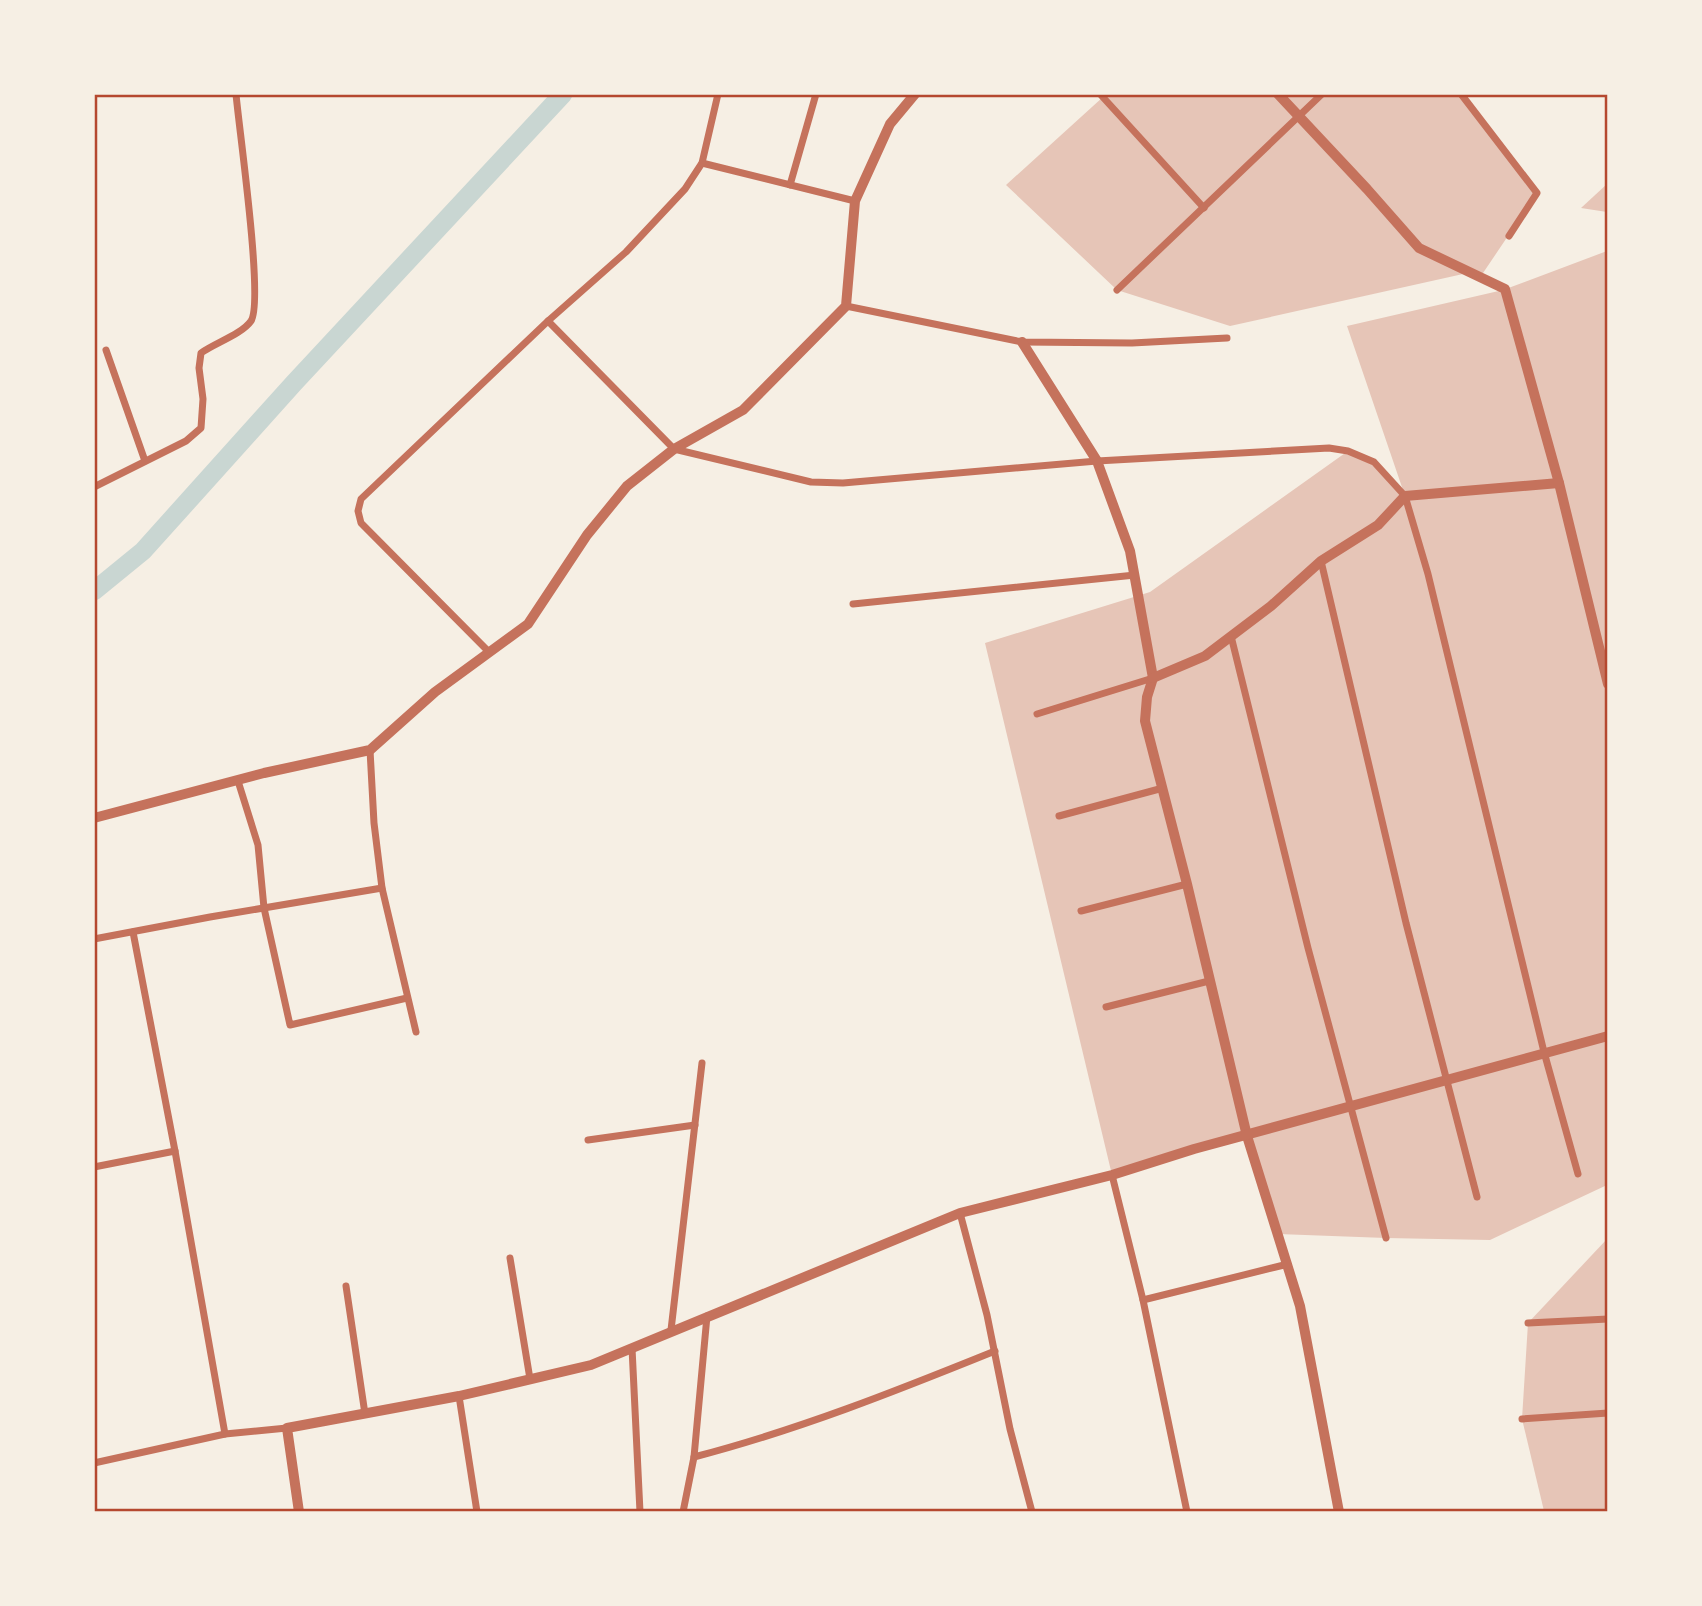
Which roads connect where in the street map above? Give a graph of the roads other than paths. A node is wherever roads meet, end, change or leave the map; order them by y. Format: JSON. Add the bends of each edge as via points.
{"nodes":[{"id":1,"x":236,"y":94,"type":"edge"},
{"id":2,"x":718,"y":94,"type":"edge"},
{"id":3,"x":816,"y":94,"type":"edge"},
{"id":4,"x":915,"y":94,"type":"edge"},
{"id":5,"x":1100,"y":94,"type":"edge"},
{"id":6,"x":1278,"y":94,"type":"edge"},
{"id":7,"x":1322,"y":94,"type":"edge"},
{"id":8,"x":1461,"y":94,"type":"edge"},
{"id":9,"x":1300,"y":116,"type":"junction"},
{"id":10,"x":702,"y":163,"type":"junction"},
{"id":11,"x":790,"y":185,"type":"junction"},
{"id":12,"x":855,"y":201,"type":"junction"},
{"id":13,"x":1204,"y":208,"type":"junction"},
{"id":14,"x":1509,"y":236,"type":"dead end"},
{"id":15,"x":1117,"y":290,"type":"dead end"},
{"id":16,"x":846,"y":306,"type":"junction"},
{"id":17,"x":548,"y":321,"type":"junction"},
{"id":18,"x":1227,"y":338,"type":"dead end"},
{"id":19,"x":1022,"y":342,"type":"junction"},
{"id":20,"x":106,"y":350,"type":"dead end"},
{"id":21,"x":674,"y":449,"type":"junction"},
{"id":22,"x":145,"y":461,"type":"junction"},
{"id":23,"x":1097,"y":461,"type":"junction"},
{"id":24,"x":1559,"y":483,"type":"junction"},
{"id":25,"x":94,"y":487,"type":"edge"},
{"id":26,"x":1405,"y":496,"type":"junction"},
{"id":27,"x":1321,"y":561,"type":"junction"},
{"id":28,"x":1135,"y":575,"type":"junction"},
{"id":29,"x":853,"y":604,"type":"dead end"},
{"id":30,"x":1231,"y":636,"type":"junction"},
{"id":31,"x":489,"y":652,"type":"junction"},
{"id":32,"x":1153,"y":678,"type":"junction"},
{"id":33,"x":1608,"y":684,"type":"edge"},
{"id":34,"x":1037,"y":714,"type":"dead end"},
{"id":35,"x":370,"y":750,"type":"junction"},
{"id":36,"x":238,"y":781,"type":"junction"},
{"id":37,"x":1163,"y":788,"type":"junction"},
{"id":38,"x":1059,"y":816,"type":"dead end"},
{"id":39,"x":94,"y":818,"type":"edge"},
{"id":40,"x":1187,"y":884,"type":"junction"},
{"id":41,"x":382,"y":888,"type":"junction"},
{"id":42,"x":264,"y":908,"type":"junction"},
{"id":43,"x":1081,"y":911,"type":"dead end"},
{"id":44,"x":133,"y":932,"type":"junction"},
{"id":45,"x":94,"y":939,"type":"edge"},
{"id":46,"x":1209,"y":981,"type":"junction"},
{"id":47,"x":407,"y":998,"type":"junction"},
{"id":48,"x":1107,"y":1007,"type":"dead end"},
{"id":49,"x":416,"y":1032,"type":"dead end"},
{"id":50,"x":1608,"y":1036,"type":"edge"},
{"id":51,"x":1544,"y":1052,"type":"junction"},
{"id":52,"x":702,"y":1063,"type":"dead end"},
{"id":53,"x":1447,"y":1080,"type":"junction"},
{"id":54,"x":1349,"y":1106,"type":"junction"},
{"id":55,"x":695,"y":1125,"type":"junction"},
{"id":56,"x":1247,"y":1136,"type":"junction"},
{"id":57,"x":588,"y":1140,"type":"dead end"},
{"id":58,"x":176,"y":1151,"type":"junction"},
{"id":59,"x":94,"y":1167,"type":"edge"},
{"id":60,"x":1578,"y":1174,"type":"dead end"},
{"id":61,"x":1112,"y":1175,"type":"junction"},
{"id":62,"x":1477,"y":1197,"type":"dead end"},
{"id":63,"x":960,"y":1213,"type":"junction"},
{"id":64,"x":1386,"y":1238,"type":"dead end"},
{"id":65,"x":510,"y":1258,"type":"dead end"},
{"id":66,"x":1288,"y":1264,"type":"junction"},
{"id":67,"x":345,"y":1286,"type":"dead end"},
{"id":68,"x":1143,"y":1300,"type":"junction"},
{"id":69,"x":707,"y":1315,"type":"junction"},
{"id":70,"x":1608,"y":1319,"type":"edge"},
{"id":71,"x":1528,"y":1323,"type":"dead end"},
{"id":72,"x":671,"y":1330,"type":"junction"},
{"id":73,"x":632,"y":1348,"type":"junction"},
{"id":74,"x":995,"y":1351,"type":"junction"},
{"id":75,"x":530,"y":1379,"type":"junction"},
{"id":76,"x":459,"y":1396,"type":"junction"},
{"id":77,"x":1608,"y":1413,"type":"edge"},
{"id":78,"x":365,"y":1414,"type":"junction"},
{"id":79,"x":1522,"y":1419,"type":"dead end"},
{"id":80,"x":288,"y":1428,"type":"junction"},
{"id":81,"x":225,"y":1434,"type":"junction"},
{"id":82,"x":694,"y":1457,"type":"junction"},
{"id":83,"x":94,"y":1463,"type":"edge"},
{"id":84,"x":299,"y":1511,"type":"edge"},
{"id":85,"x":477,"y":1511,"type":"edge"},
{"id":86,"x":640,"y":1511,"type":"edge"},
{"id":87,"x":683,"y":1511,"type":"edge"},
{"id":88,"x":1032,"y":1511,"type":"edge"},
{"id":89,"x":1187,"y":1511,"type":"edge"},
{"id":90,"x":1339,"y":1511,"type":"edge"}],
"edges":[{"from":1,"to":22,"type":"street","via":[[256,284],[253,317],[245,328],[201,353],[201,428],[186,441]]},
{"from":2,"to":10,"type":"street"},
{"from":3,"to":11,"type":"street"},
{"from":4,"to":12,"type":"street","via":[[890,124]]},
{"from":5,"to":13,"type":"street"},
{"from":6,"to":9,"type":"street"},
{"from":7,"to":9,"type":"street"},
{"from":8,"to":14,"type":"street","via":[[1537,194]]},
{"from":9,"to":13,"type":"street"},
{"from":9,"to":24,"type":"street","via":[[1419,248],[1505,289]]},
{"from":10,"to":11,"type":"street"},
{"from":10,"to":17,"type":"street","via":[[685,189],[626,252]]},
{"from":11,"to":12,"type":"street"},
{"from":12,"to":16,"type":"street"},
{"from":13,"to":15,"type":"street"},
{"from":16,"to":19,"type":"street"},
{"from":16,"to":21,"type":"street","via":[[743,410]]},
{"from":17,"to":21,"type":"street"},
{"from":17,"to":31,"type":"street","via":[[361,499],[358,511],[361,523]]},
{"from":18,"to":19,"type":"street"},
{"from":19,"to":23,"type":"street"},
{"from":20,"to":22,"type":"street"},
{"from":21,"to":23,"type":"street","via":[[811,482],[843,484]]},
{"from":21,"to":31,"type":"street","via":[[627,486],[587,535],[528,624]]},
{"from":22,"to":25,"type":"street"},
{"from":23,"to":26,"type":"street","via":[[1329,448],[1374,461]]},
{"from":23,"to":28,"type":"street"},
{"from":24,"to":26,"type":"street"},
{"from":24,"to":33,"type":"street"},
{"from":26,"to":27,"type":"street","via":[[1378,525]]},
{"from":26,"to":51,"type":"street"},
{"from":27,"to":30,"type":"street"},
{"from":27,"to":53,"type":"street"},
{"from":28,"to":29,"type":"street"},
{"from":28,"to":32,"type":"street"},
{"from":30,"to":32,"type":"street","via":[[1205,656]]},
{"from":30,"to":54,"type":"street"},
{"from":31,"to":35,"type":"street"},
{"from":32,"to":34,"type":"street"},
{"from":32,"to":37,"type":"street","via":[[1145,721]]},
{"from":35,"to":36,"type":"street"},
{"from":35,"to":41,"type":"street"},
{"from":36,"to":39,"type":"street"},
{"from":36,"to":42,"type":"street","via":[[258,845]]},
{"from":37,"to":38,"type":"street"},
{"from":37,"to":40,"type":"street"},
{"from":40,"to":43,"type":"street"},
{"from":40,"to":46,"type":"street"},
{"from":41,"to":42,"type":"street"},
{"from":41,"to":47,"type":"street"},
{"from":42,"to":44,"type":"street"},
{"from":42,"to":47,"type":"street","via":[[290,1025]]},
{"from":44,"to":45,"type":"street"},
{"from":44,"to":58,"type":"street"},
{"from":46,"to":48,"type":"street"},
{"from":46,"to":56,"type":"street"},
{"from":47,"to":49,"type":"street"},
{"from":50,"to":51,"type":"street"},
{"from":51,"to":53,"type":"street"},
{"from":51,"to":60,"type":"street"},
{"from":52,"to":55,"type":"street"},
{"from":53,"to":54,"type":"street"},
{"from":53,"to":62,"type":"street"},
{"from":54,"to":56,"type":"street"},
{"from":54,"to":64,"type":"street"},
{"from":55,"to":57,"type":"street"},
{"from":55,"to":72,"type":"street"},
{"from":56,"to":61,"type":"street"},
{"from":56,"to":66,"type":"street"},
{"from":58,"to":59,"type":"street"},
{"from":58,"to":81,"type":"street"},
{"from":61,"to":63,"type":"street"},
{"from":61,"to":68,"type":"street"},
{"from":63,"to":69,"type":"street"},
{"from":63,"to":74,"type":"street"},
{"from":65,"to":75,"type":"street"},
{"from":66,"to":68,"type":"street"},
{"from":66,"to":90,"type":"street"},
{"from":67,"to":78,"type":"street"},
{"from":68,"to":89,"type":"street"},
{"from":69,"to":72,"type":"street"},
{"from":69,"to":82,"type":"street"},
{"from":70,"to":71,"type":"street"},
{"from":72,"to":73,"type":"street"},
{"from":73,"to":75,"type":"street","via":[[591,1365]]},
{"from":73,"to":86,"type":"street"},
{"from":74,"to":82,"type":"street","via":[[863,1404]]},
{"from":74,"to":88,"type":"street"},
{"from":75,"to":76,"type":"street"},
{"from":76,"to":78,"type":"street"},
{"from":76,"to":85,"type":"street"},
{"from":77,"to":79,"type":"street"},
{"from":78,"to":80,"type":"street"},
{"from":80,"to":81,"type":"street"},
{"from":80,"to":84,"type":"street"},
{"from":81,"to":83,"type":"street"},
{"from":82,"to":87,"type":"street"}]}
